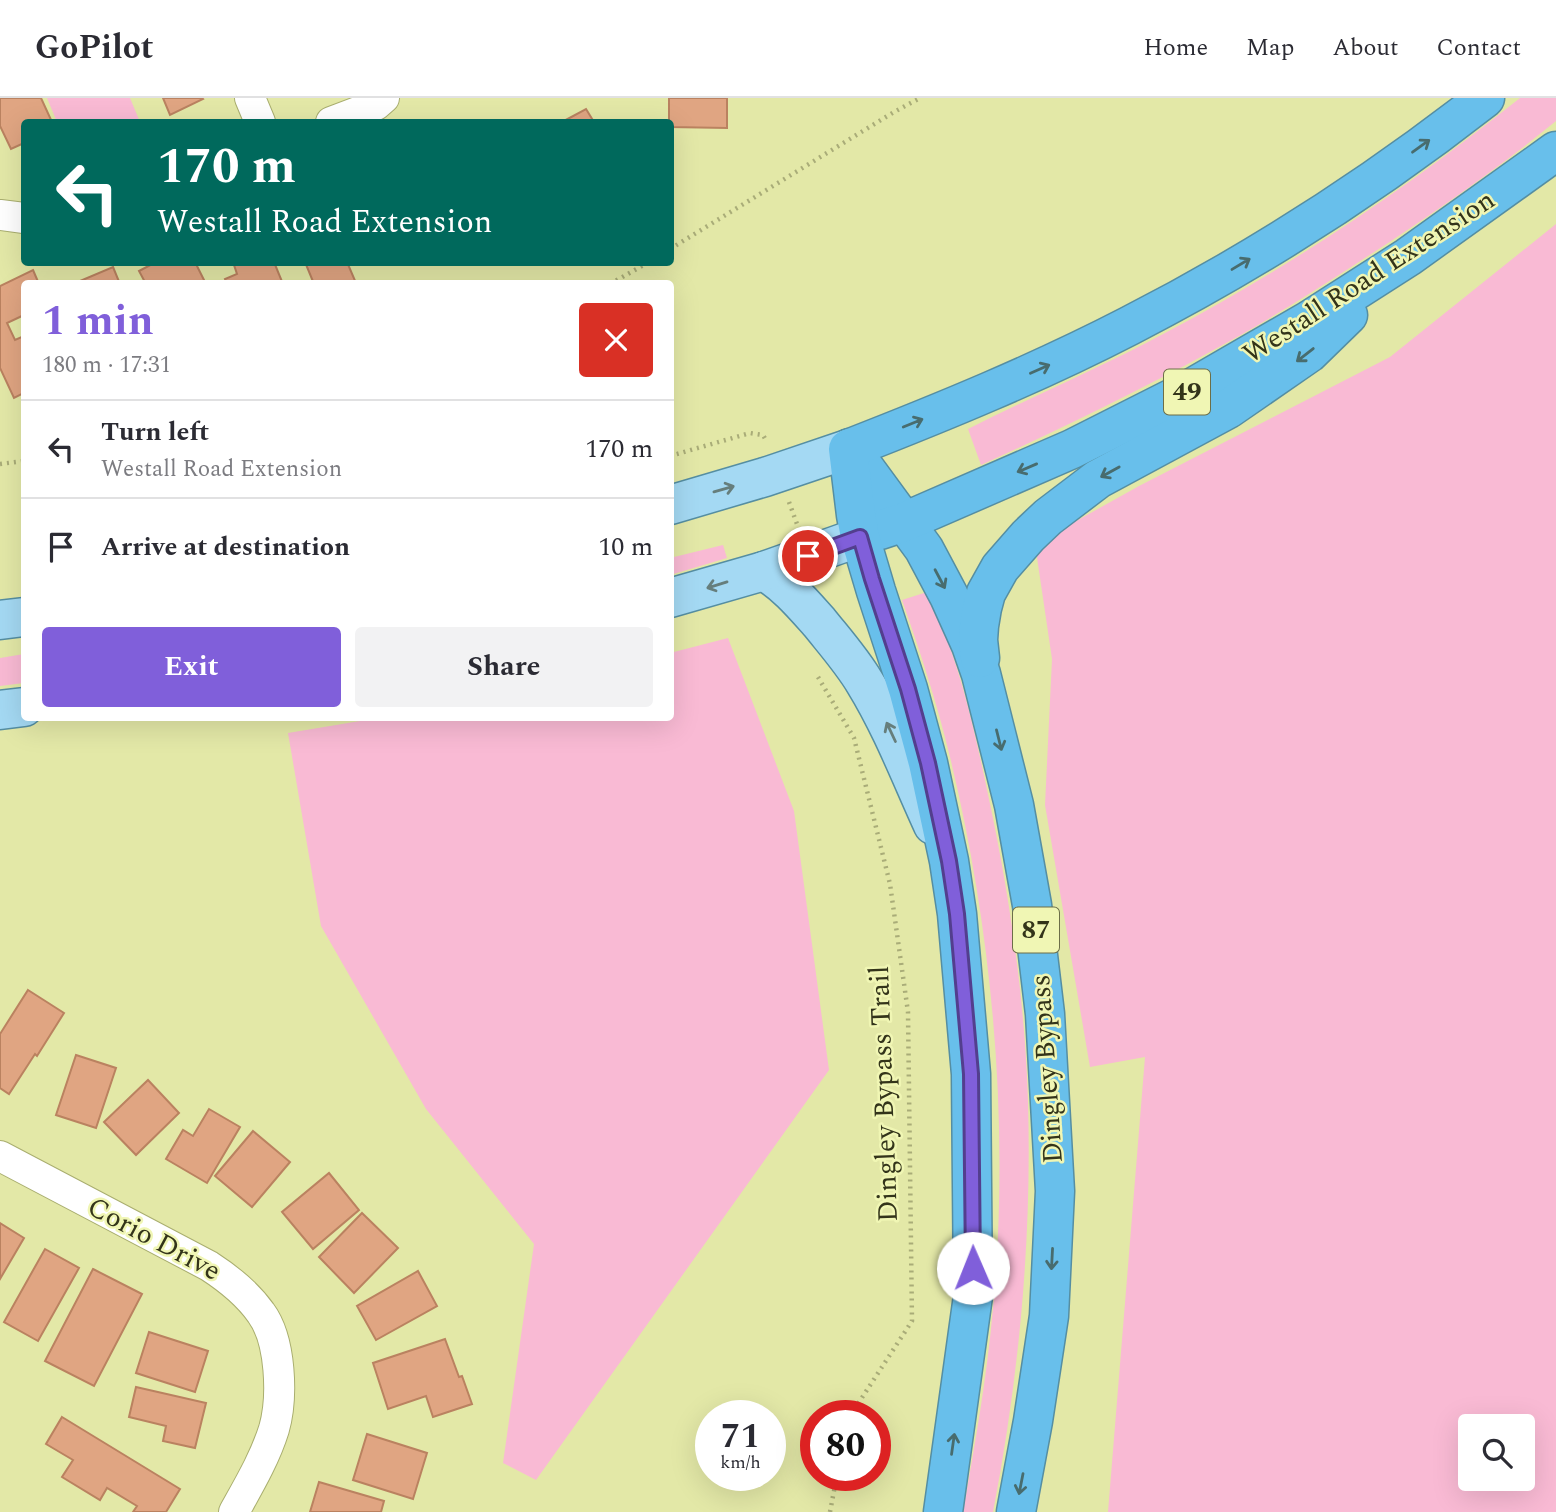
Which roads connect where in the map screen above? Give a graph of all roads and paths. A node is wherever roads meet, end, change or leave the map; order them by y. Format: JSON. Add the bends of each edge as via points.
{"nodes":[{"id":1,"x":250,"y":98,"type":"edge"},
{"id":2,"x":384,"y":98,"type":"edge"},
{"id":3,"x":920,"y":98,"type":"edge"},
{"id":4,"x":1485,"y":98,"type":"edge"},
{"id":5,"x":259,"y":119,"type":"edge"},
{"id":6,"x":339,"y":119,"type":"edge"},
{"id":7,"x":1556,"y":151,"type":"edge"},
{"id":8,"x":0,"y":215,"type":"edge"},
{"id":9,"x":21,"y":218,"type":"edge"},
{"id":10,"x":674,"y":247,"type":"edge"},
{"id":11,"x":1408,"y":257,"type":"junction"},
{"id":12,"x":642,"y":266,"type":"edge"},
{"id":13,"x":617,"y":280,"type":"edge"},
{"id":14,"x":849,"y":449,"type":"junction"},
{"id":15,"x":674,"y":455,"type":"edge"},
{"id":16,"x":21,"y":461,"type":"edge"},
{"id":17,"x":0,"y":464,"type":"edge"},
{"id":18,"x":778,"y":472,"type":"junction"},
{"id":19,"x":674,"y":504,"type":"edge"},
{"id":20,"x":904,"y":522,"type":"junction"},
{"id":21,"x":860,"y":537,"type":"junction"},
{"id":22,"x":808,"y":556,"type":"junction"},
{"id":23,"x":764,"y":571,"type":"junction"},
{"id":24,"x":674,"y":597,"type":"edge"},
{"id":25,"x":21,"y":617,"type":"edge"},
{"id":26,"x":0,"y":620,"type":"edge"},
{"id":27,"x":981,"y":674,"type":"junction"},
{"id":28,"x":817,"y":676,"type":"dead end"},
{"id":29,"x":21,"y":707,"type":"edge"},
{"id":30,"x":0,"y":709,"type":"edge"},
{"id":31,"x":949,"y":861,"type":"junction"},
{"id":32,"x":0,"y":1156,"type":"edge"},
{"id":33,"x":858,"y":1400,"type":"edge"},
{"id":34,"x":834,"y":1491,"type":"edge"},
{"id":35,"x":234,"y":1512,"type":"edge"},
{"id":36,"x":830,"y":1512,"type":"edge"},
{"id":37,"x":943,"y":1512,"type":"edge"},
{"id":38,"x":1016,"y":1512,"type":"edge"}],
"edges":[{"from":1,"to":5,"type":"street"},
{"from":2,"to":6,"type":"street"},
{"from":3,"to":10,"type":"path"},
{"from":14,"to":4,"type":"highway","one_way":true,"via":[[978,397],[1130,326],[1301,228]]},
{"from":7,"to":11,"type":"highway","name":"Westall Road Extension","number":"49"},
{"from":8,"to":9,"type":"street"},
{"from":11,"to":20,"type":"highway","name":"Westall Road Extension","number":"49","one_way":true,"via":[[1185,392],[1072,449]]},
{"from":11,"to":27,"type":"highway","one_way":true,"via":[[1309,353],[1228,409],[1098,479],[1028,536],[1000,568],[986,593],[978,640]]},
{"from":12,"to":13,"type":"path"},
{"from":14,"to":18,"type":"main road"},
{"from":14,"to":20,"type":"highway","number":"87"},
{"from":14,"to":21,"type":"highway"},
{"from":15,"to":18,"type":"path","via":[[757,433],[767,441]]},
{"from":16,"to":17,"type":"path"},
{"from":19,"to":18,"type":"main road","one_way":true},
{"from":18,"to":22,"type":"path"},
{"from":20,"to":21,"type":"highway","name":"Westall Road Extension","number":"49"},
{"from":20,"to":27,"type":"highway","name":"Dingley Bypass","number":"87","one_way":true,"via":[[949,596]]},
{"from":21,"to":22,"type":"main road","name":"Westall Road Extension","number":"49"},
{"from":21,"to":31,"type":"highway","via":[[908,689]]},
{"from":22,"to":23,"type":"main road","name":"Westall Road Extension","number":"49"},
{"from":23,"to":24,"type":"main road","name":"Westall Road Extension","number":"49","one_way":true},
{"from":31,"to":23,"type":"main road","one_way":true,"via":[[864,680],[804,604]]},
{"from":25,"to":26,"type":"main road"},
{"from":27,"to":38,"type":"highway","name":"Dingley Bypass","number":"87","one_way":true,"via":[[1014,805],[1032,905],[1045,1014],[1055,1191],[1049,1316]]},
{"from":28,"to":33,"type":"path","name":"Dingley Bypass Trail","via":[[854,738],[890,884],[908,1012],[912,1321]]},
{"from":29,"to":30,"type":"main road"},
{"from":37,"to":31,"type":"highway","one_way":true,"via":[[973,1296],[971,1074]]},
{"from":32,"to":35,"type":"street","name":"Corio Drive","via":[[209,1266],[231,1280],[262,1314],[278,1364],[274,1427]]},
{"from":34,"to":36,"type":"path"}]}
